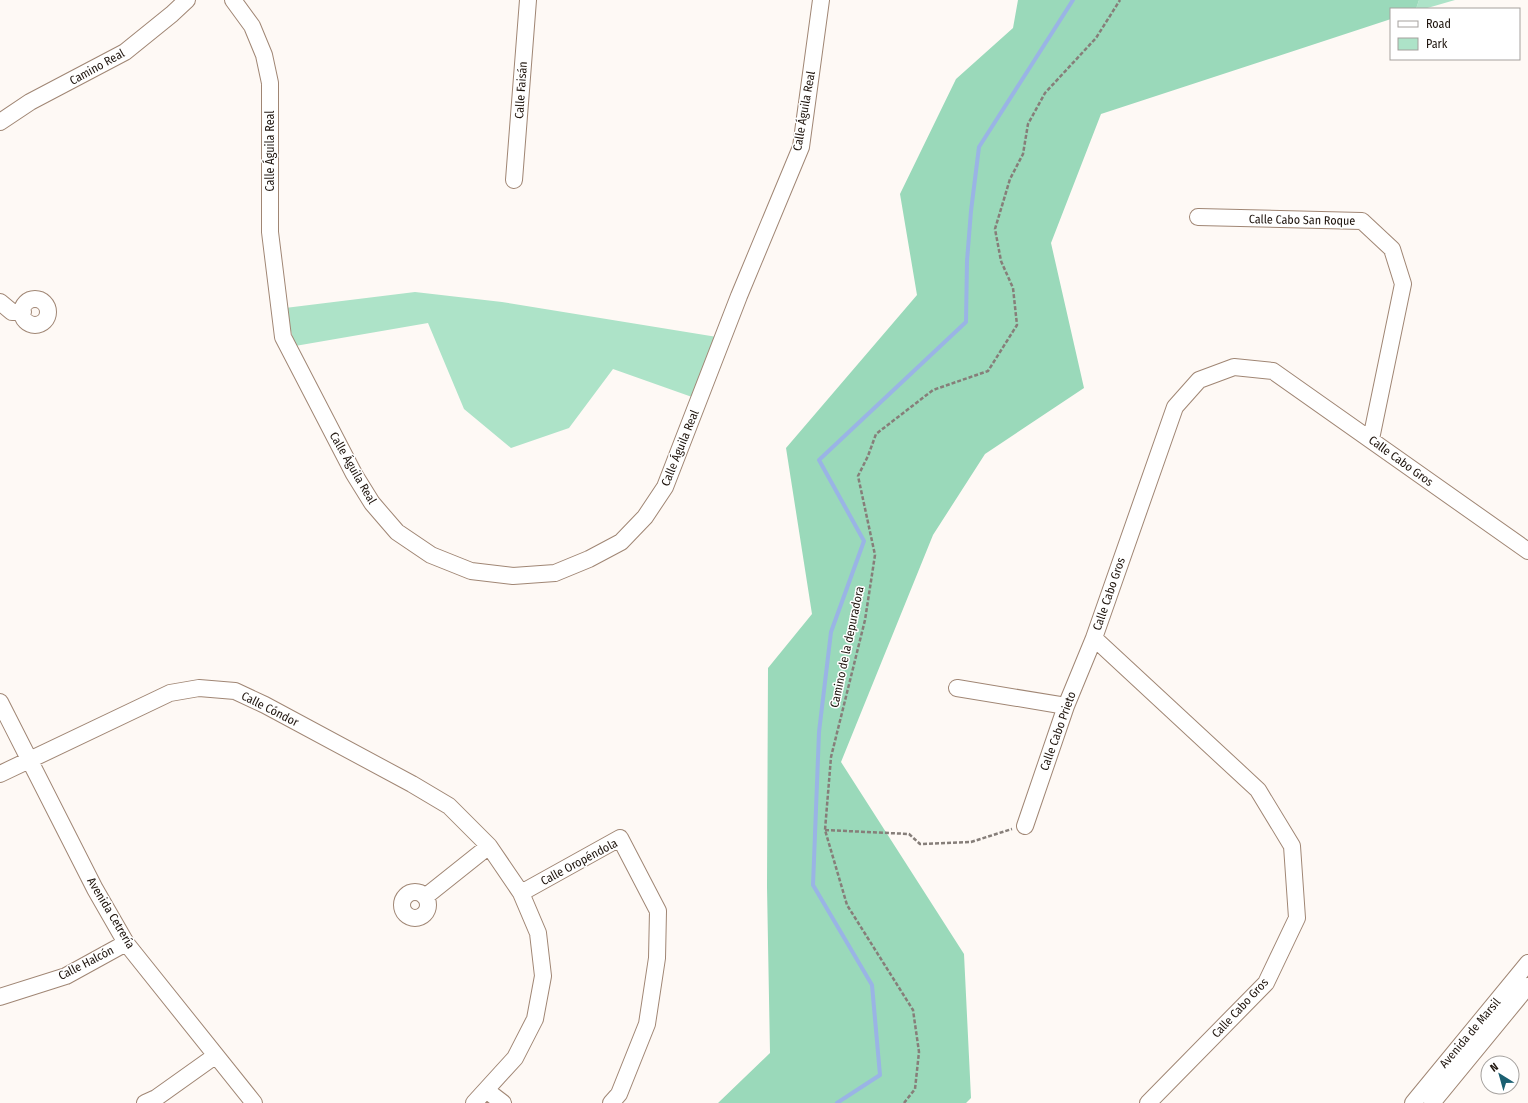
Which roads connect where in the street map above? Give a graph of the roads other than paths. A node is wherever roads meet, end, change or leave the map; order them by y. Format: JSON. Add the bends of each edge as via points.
{"nodes":[{"id":1,"x":187,"y":0,"type":"edge"},
{"id":2,"x":232,"y":0,"type":"edge"},
{"id":3,"x":528,"y":0,"type":"edge"},
{"id":4,"x":821,"y":0,"type":"edge"},
{"id":5,"x":0,"y":122,"type":"edge"},
{"id":6,"x":514,"y":180,"type":"dead end"},
{"id":7,"x":1198,"y":217,"type":"dead end"},
{"id":8,"x":0,"y":302,"type":"edge"},
{"id":9,"x":23,"y":312,"type":"dead end"},
{"id":10,"x":1371,"y":439,"type":"junction"},
{"id":11,"x":1528,"y":551,"type":"edge"},
{"id":12,"x":1094,"y":638,"type":"junction"},
{"id":13,"x":956,"y":688,"type":"dead end"},
{"id":14,"x":0,"y":702,"type":"edge"},
{"id":15,"x":1066,"y":706,"type":"junction"},
{"id":16,"x":30,"y":760,"type":"junction"},
{"id":17,"x":0,"y":774,"type":"edge"},
{"id":18,"x":1025,"y":826,"type":"road end"},
{"id":19,"x":489,"y":846,"type":"junction"},
{"id":20,"x":521,"y":893,"type":"junction"},
{"id":21,"x":425,"y":897,"type":"dead end"},
{"id":22,"x":126,"y":943,"type":"junction"},
{"id":23,"x":1528,"y":963,"type":"edge"},
{"id":24,"x":1528,"y":986,"type":"edge"},
{"id":25,"x":0,"y":997,"type":"edge"},
{"id":26,"x":215,"y":1056,"type":"junction"},
{"id":27,"x":486,"y":1090,"type":"junction"},
{"id":28,"x":145,"y":1103,"type":"edge"},
{"id":29,"x":254,"y":1103,"type":"edge"},
{"id":30,"x":474,"y":1103,"type":"edge"},
{"id":31,"x":504,"y":1103,"type":"edge"},
{"id":32,"x":611,"y":1103,"type":"edge"},
{"id":33,"x":1148,"y":1103,"type":"edge"},
{"id":34,"x":1413,"y":1103,"type":"edge"},
{"id":35,"x":1432,"y":1103,"type":"edge"}],
"edges":[{"from":1,"to":5,"type":"street","name":"Camino Real","via":[[125,52],[30,102]]},
{"from":2,"to":4,"type":"street","name":"Calle Águila Real","via":[[252,26],[264,55],[270,84],[270,232],[283,337],[354,474],[372,503],[397,532],[431,555],[471,571],[513,576],[555,573],[621,542],[645,516],[665,487],[739,296],[801,147]]},
{"from":3,"to":6,"type":"street","name":"Calle Faisán"},
{"from":7,"to":10,"type":"street","name":"Calle Cabo San Roque","via":[[1362,221],[1392,248],[1403,284]]},
{"from":8,"to":9,"type":"street","via":[[12,312]]},
{"from":10,"to":11,"type":"street","name":"Calle Cabo Gros"},
{"from":10,"to":12,"type":"street","name":"Calle Cabo Gros","via":[[1273,370],[1234,367],[1199,380],[1175,407]]},
{"from":12,"to":15,"type":"street","name":"Calle Cabo Prieto"},
{"from":12,"to":33,"type":"street","name":"Calle Cabo Gros","via":[[1258,790],[1292,846],[1297,918],[1266,983]]},
{"from":13,"to":15,"type":"street"},
{"from":14,"to":16,"type":"street","name":"Avenida Cetrería"},
{"from":15,"to":18,"type":"street","name":"Calle Cabo Prieto"},
{"from":16,"to":17,"type":"street","name":"Calle Cóndor"},
{"from":16,"to":19,"type":"street","name":"Calle Cóndor","via":[[170,693],[199,688],[235,692],[398,776],[449,806]]},
{"from":16,"to":22,"type":"street","name":"Avenida Cetrería","via":[[95,889]]},
{"from":19,"to":20,"type":"street","name":"Calle Cóndor"},
{"from":19,"to":21,"type":"street"},
{"from":20,"to":27,"type":"street","name":"Calle Cóndor","via":[[538,933],[543,976],[535,1019],[516,1058]]},
{"from":20,"to":32,"type":"street","name":"Calle Oropéndola","via":[[620,838],[658,911],[657,958],[647,1024],[619,1094]]},
{"from":22,"to":25,"type":"street","name":"Calle Halcón","via":[[66,976]]},
{"from":22,"to":26,"type":"street","name":"Avenida Cetrería"},
{"from":23,"to":34,"type":"street","name":"Avenida de Marsil"},
{"from":24,"to":35,"type":"street","name":"Avenida de Marsil"},
{"from":26,"to":28,"type":"street"},
{"from":26,"to":29,"type":"street","name":"Avenida Cetrería"},
{"from":27,"to":30,"type":"street","name":"Calle Cóndor"},
{"from":27,"to":31,"type":"street"}]}
